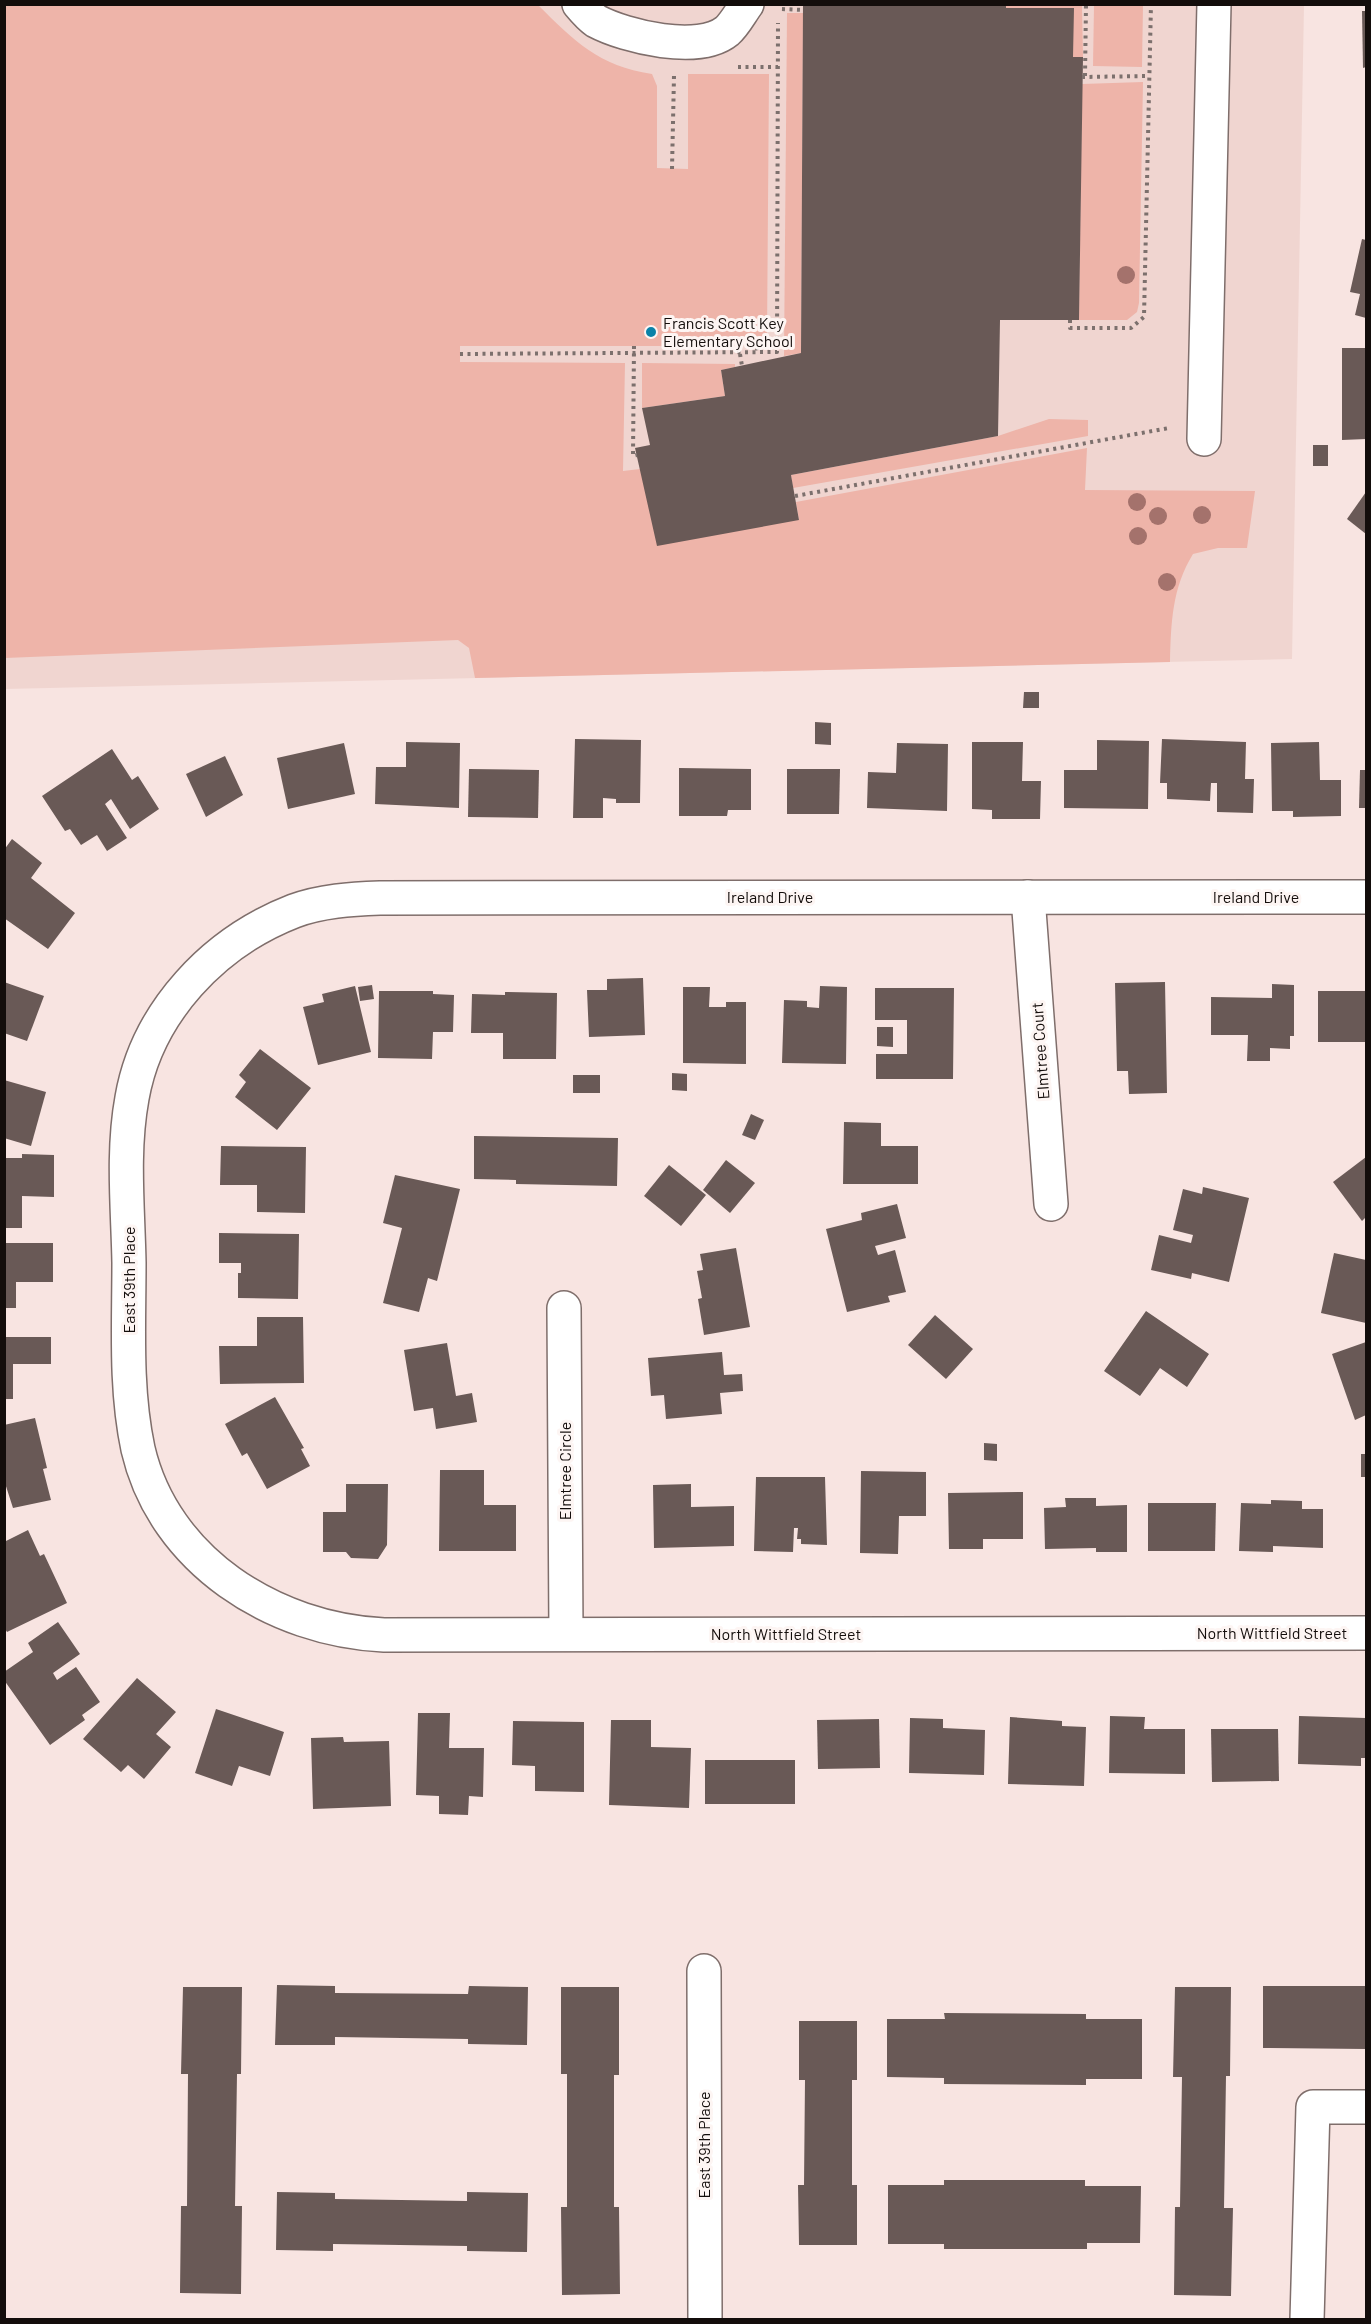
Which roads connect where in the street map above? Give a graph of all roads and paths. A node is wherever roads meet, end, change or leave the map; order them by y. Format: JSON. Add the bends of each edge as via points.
{"nodes":[{"id":1,"x":579,"y":4,"type":"edge"},
{"id":2,"x":747,"y":4,"type":"edge"},
{"id":3,"x":778,"y":4,"type":"edge"},
{"id":4,"x":1086,"y":4,"type":"edge"},
{"id":5,"x":1152,"y":4,"type":"edge"},
{"id":6,"x":1214,"y":4,"type":"edge"},
{"id":7,"x":803,"y":10,"type":"dead end"},
{"id":8,"x":778,"y":21,"type":"dead end"},
{"id":9,"x":674,"y":68,"type":"dead end"},
{"id":10,"x":1149,"y":76,"type":"junction"},
{"id":11,"x":672,"y":169,"type":"dead end"},
{"id":12,"x":1070,"y":320,"type":"dead end"},
{"id":13,"x":755,"y":340,"type":"dead end"},
{"id":14,"x":634,"y":346,"type":"dead end"},
{"id":15,"x":758,"y":353,"type":"junction"},
{"id":16,"x":460,"y":354,"type":"dead end"},
{"id":17,"x":634,"y":354,"type":"junction"},
{"id":18,"x":740,"y":354,"type":"junction"},
{"id":19,"x":742,"y":366,"type":"dead end"},
{"id":20,"x":1204,"y":430,"type":"joint"},
{"id":21,"x":637,"y":455,"type":"dead end"},
{"id":22,"x":795,"y":496,"type":"dead end"},
{"id":23,"x":1028,"y":897,"type":"junction"},
{"id":24,"x":1366,"y":897,"type":"edge"},
{"id":25,"x":196,"y":975,"type":"joint"},
{"id":26,"x":1052,"y":1204,"type":"dead end"},
{"id":27,"x":564,"y":1308,"type":"dead end"},
{"id":28,"x":220,"y":1575,"type":"joint"},
{"id":29,"x":1366,"y":1633,"type":"edge"},
{"id":30,"x":566,"y":1634,"type":"junction"},
{"id":31,"x":704,"y":1971,"type":"dead end"},
{"id":32,"x":1366,"y":2108,"type":"edge"},
{"id":33,"x":705,"y":2319,"type":"edge"},
{"id":34,"x":1307,"y":2319,"type":"edge"}],
"edges":[{"from":1,"to":2,"type":"street","via":[[595,20],[622,31],[674,42],[704,41],[727,31]]},
{"from":3,"to":7,"type":"path","via":[[778,9]]},
{"from":4,"to":10,"type":"path","via":[[1084,77]]},
{"from":5,"to":10,"type":"path"},
{"from":6,"to":20,"type":"street"},
{"from":8,"to":15,"type":"path","via":[[777,352]]},
{"from":9,"to":11,"type":"path"},
{"from":10,"to":12,"type":"path","via":[[1144,317],[1131,328],[1070,328]]},
{"from":13,"to":15,"type":"path"},
{"from":14,"to":17,"type":"path"},
{"from":15,"to":18,"type":"path"},
{"from":16,"to":17,"type":"path"},
{"from":17,"to":18,"type":"path"},
{"from":17,"to":21,"type":"path","via":[[633,456]]},
{"from":18,"to":19,"type":"path"},
{"from":20,"to":22,"type":"path"},
{"from":23,"to":24,"type":"street","name":"Ireland Drive"},
{"from":23,"to":25,"type":"street","name":"Ireland Drive","via":[[361,898],[311,906],[263,925],[233,942]]},
{"from":23,"to":26,"type":"street","name":"Elmtree Court"},
{"from":25,"to":28,"type":"street","name":"East 39th Place","via":[[173,1002],[156,1033],[132,1098],[128,1150],[129,1382],[139,1449],[156,1496],[180,1532]]},
{"from":27,"to":30,"type":"street","name":"Elmtree Circle"},
{"from":28,"to":30,"type":"street","name":"North Wittfield Street","via":[[264,1605],[332,1629],[384,1635]]},
{"from":29,"to":30,"type":"street","name":"North Wittfield Street"},
{"from":31,"to":33,"type":"street","name":"East 39th Place"},
{"from":32,"to":34,"type":"street","via":[[1313,2107]]}]}
